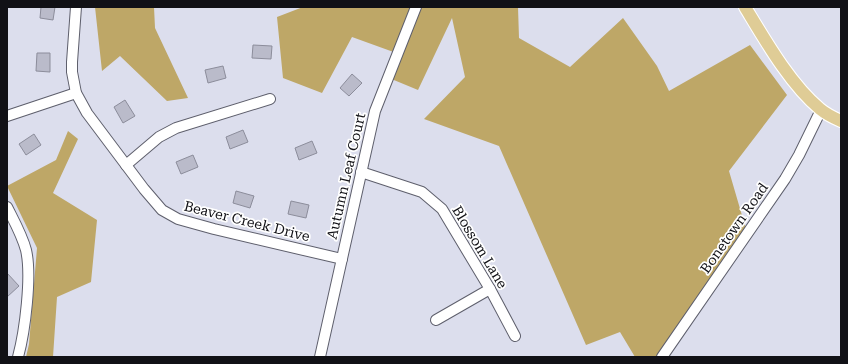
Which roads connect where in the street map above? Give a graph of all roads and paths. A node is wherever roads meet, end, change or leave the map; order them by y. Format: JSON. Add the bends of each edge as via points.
{"nodes":[{"id":1,"x":76,"y":7,"type":"edge"},
{"id":2,"x":416,"y":7,"type":"edge"},
{"id":3,"x":745,"y":7,"type":"edge"},
{"id":4,"x":76,"y":93,"type":"junction"},
{"id":5,"x":270,"y":99,"type":"dead end"},
{"id":6,"x":821,"y":110,"type":"junction"},
{"id":7,"x":7,"y":116,"type":"edge"},
{"id":8,"x":841,"y":121,"type":"edge"},
{"id":9,"x":126,"y":165,"type":"junction"},
{"id":10,"x":361,"y":172,"type":"junction"},
{"id":11,"x":7,"y":207,"type":"edge"},
{"id":12,"x":342,"y":259,"type":"junction"},
{"id":13,"x":490,"y":289,"type":"junction"},
{"id":14,"x":436,"y":320,"type":"dead end"},
{"id":15,"x":516,"y":336,"type":"dead end"},
{"id":16,"x":18,"y":357,"type":"edge"},
{"id":17,"x":320,"y":357,"type":"edge"},
{"id":18,"x":662,"y":357,"type":"edge"}],
"edges":[{"from":1,"to":4,"type":"street","name":"Beaver Creek Drive","via":[[72,62]]},
{"from":2,"to":10,"type":"street","name":"Autumn Leaf Court","via":[[375,111]]},
{"from":3,"to":6,"type":"main road","via":[[806,97]]},
{"from":4,"to":7,"type":"street"},
{"from":4,"to":9,"type":"street","name":"Beaver Creek Drive","via":[[87,113]]},
{"from":5,"to":9,"type":"street","via":[[176,128],[159,137]]},
{"from":6,"to":8,"type":"main road"},
{"from":6,"to":18,"type":"street","name":"Bonetown Road","via":[[785,179]]},
{"from":9,"to":12,"type":"street","name":"Beaver Creek Drive","via":[[162,210],[178,219]]},
{"from":10,"to":12,"type":"street","name":"Autumn Leaf Court"},
{"from":10,"to":13,"type":"street","name":"Blossom Lane","via":[[422,192],[442,209]]},
{"from":11,"to":16,"type":"street","via":[[21,235],[28,264],[25,320]]},
{"from":12,"to":17,"type":"street","name":"Autumn Leaf Court"},
{"from":13,"to":14,"type":"street"},
{"from":13,"to":15,"type":"street","name":"Blossom Lane"}]}
